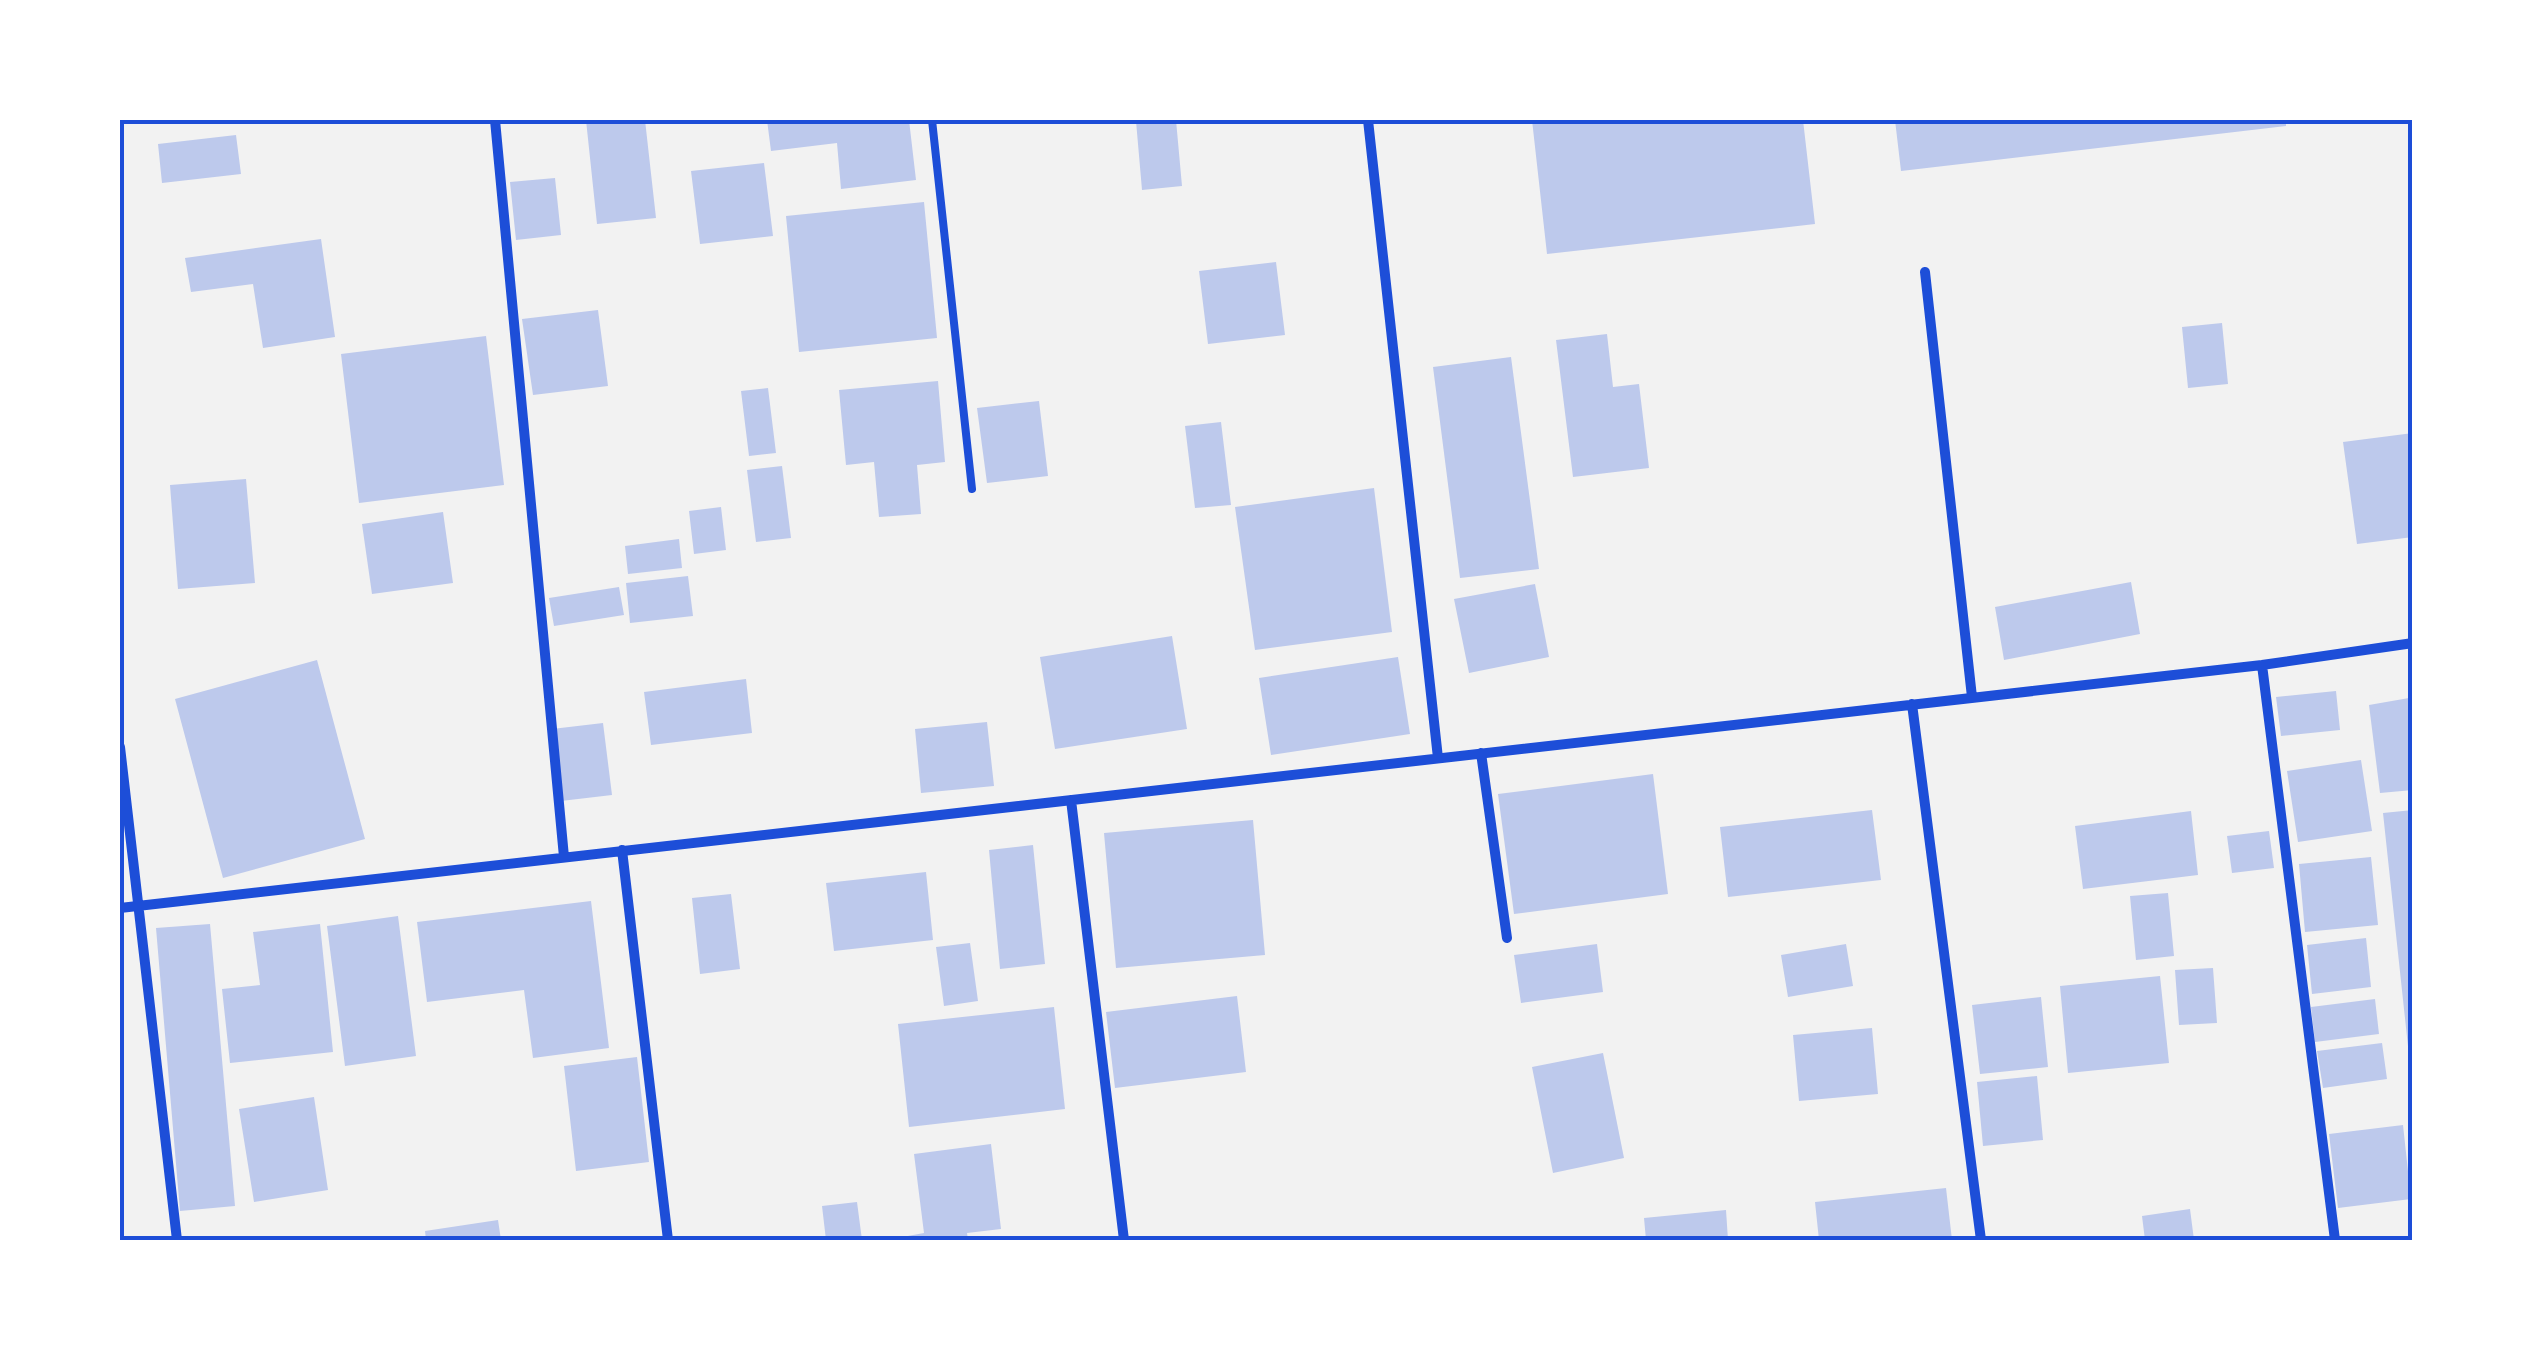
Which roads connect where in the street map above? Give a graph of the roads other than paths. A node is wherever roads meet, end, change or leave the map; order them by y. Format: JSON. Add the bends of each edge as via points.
{"nodes":[{"id":1,"x":496,"y":120,"type":"edge"},
{"id":2,"x":932,"y":120,"type":"edge"},
{"id":3,"x":1368,"y":120,"type":"edge"},
{"id":4,"x":1925,"y":272,"type":"dead end"},
{"id":5,"x":972,"y":489,"type":"dead end"},
{"id":6,"x":2413,"y":644,"type":"edge"},
{"id":7,"x":2262,"y":665,"type":"junction"},
{"id":8,"x":1972,"y":697,"type":"junction"},
{"id":9,"x":1912,"y":704,"type":"junction"},
{"id":10,"x":120,"y":747,"type":"edge"},
{"id":11,"x":1481,"y":753,"type":"junction"},
{"id":12,"x":1438,"y":758,"type":"junction"},
{"id":13,"x":1072,"y":800,"type":"junction"},
{"id":14,"x":622,"y":850,"type":"junction"},
{"id":15,"x":564,"y":857,"type":"junction"},
{"id":16,"x":139,"y":906,"type":"junction"},
{"id":17,"x":120,"y":908,"type":"edge"},
{"id":18,"x":1507,"y":938,"type":"dead end"},
{"id":19,"x":176,"y":1240,"type":"edge"},
{"id":20,"x":668,"y":1240,"type":"edge"},
{"id":21,"x":1124,"y":1240,"type":"edge"},
{"id":22,"x":1981,"y":1240,"type":"edge"},
{"id":23,"x":2335,"y":1240,"type":"edge"}],
"edges":[{"from":1,"to":15,"type":"street"},
{"from":2,"to":5,"type":"lane"},
{"from":3,"to":12,"type":"street"},
{"from":4,"to":8,"type":"street"},
{"from":6,"to":7,"type":"street"},
{"from":7,"to":8,"type":"street"},
{"from":7,"to":23,"type":"street"},
{"from":8,"to":9,"type":"street"},
{"from":9,"to":11,"type":"street"},
{"from":9,"to":22,"type":"street"},
{"from":10,"to":16,"type":"street"},
{"from":11,"to":12,"type":"street"},
{"from":11,"to":18,"type":"street"},
{"from":12,"to":13,"type":"street"},
{"from":13,"to":14,"type":"street"},
{"from":13,"to":21,"type":"street"},
{"from":14,"to":15,"type":"street"},
{"from":14,"to":20,"type":"street"},
{"from":15,"to":16,"type":"street"},
{"from":16,"to":17,"type":"street"},
{"from":16,"to":19,"type":"street"}]}
